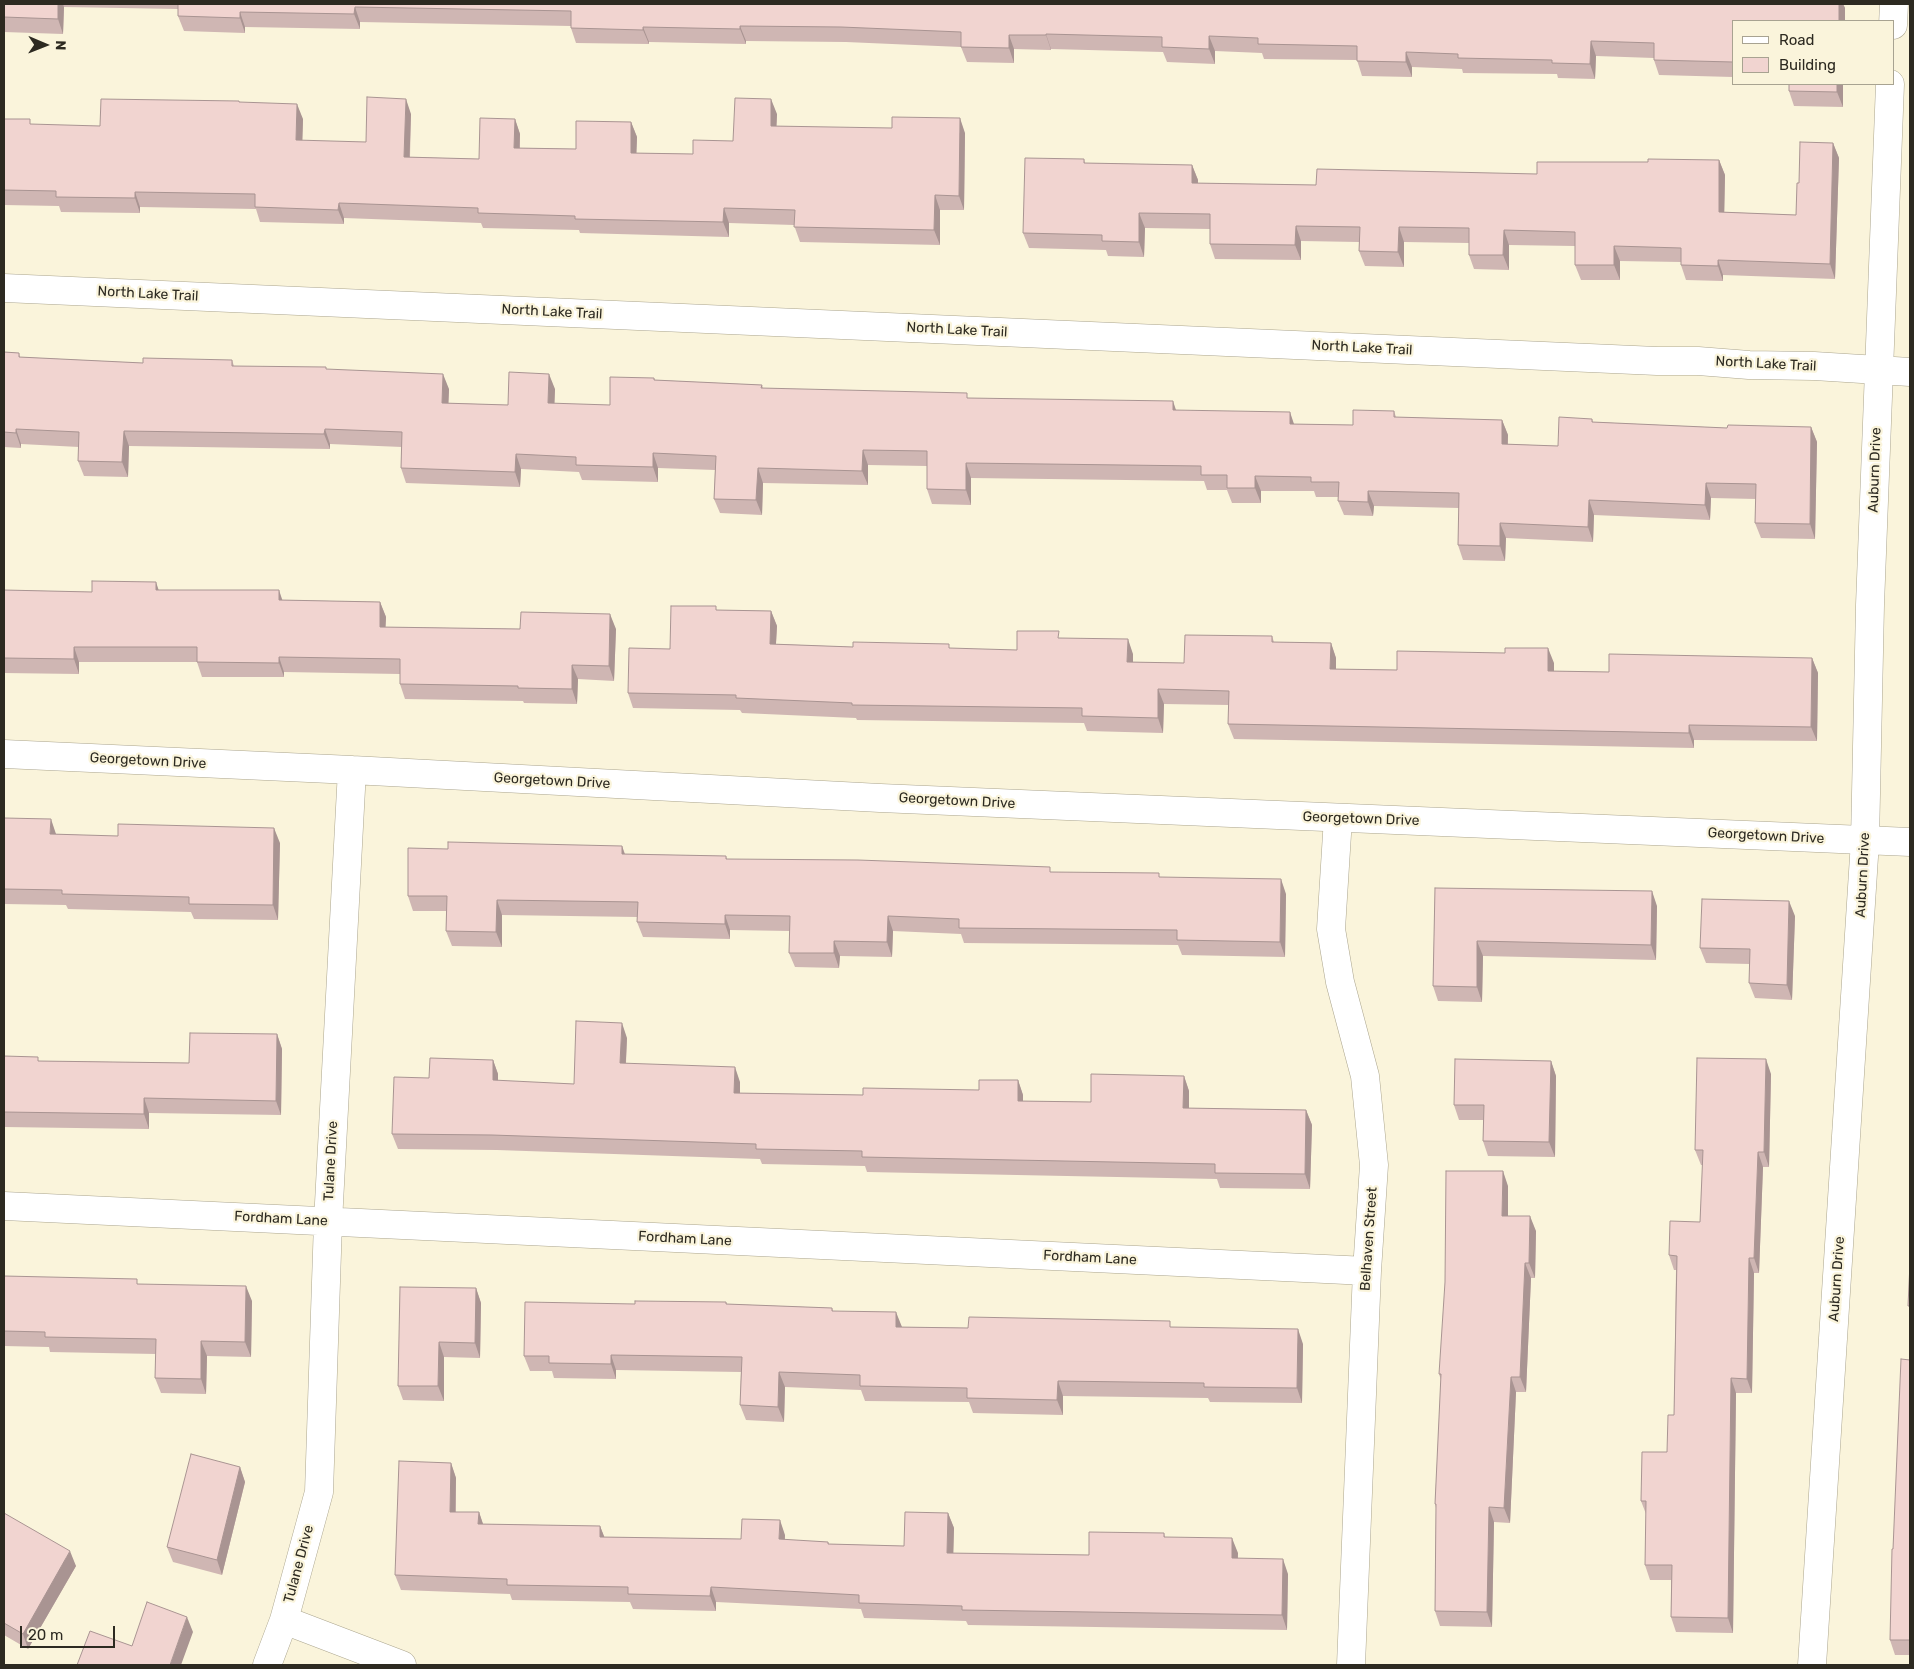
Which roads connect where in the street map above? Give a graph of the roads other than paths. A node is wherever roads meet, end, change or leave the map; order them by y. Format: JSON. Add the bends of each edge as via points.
{"nodes":[{"id":1,"x":1894,"y":4,"type":"edge"},
{"id":2,"x":1893,"y":20,"type":"edge"},
{"id":3,"x":1890,"y":85,"type":"edge"},
{"id":4,"x":4,"y":288,"type":"edge"},
{"id":5,"x":1878,"y":371,"type":"junction"},
{"id":6,"x":1910,"y":372,"type":"edge"},
{"id":7,"x":4,"y":754,"type":"edge"},
{"id":8,"x":352,"y":770,"type":"junction"},
{"id":9,"x":1338,"y":818,"type":"junction"},
{"id":10,"x":1865,"y":841,"type":"junction"},
{"id":11,"x":1910,"y":842,"type":"edge"},
{"id":12,"x":4,"y":1206,"type":"edge"},
{"id":13,"x":328,"y":1222,"type":"junction"},
{"id":14,"x":1366,"y":1271,"type":"junction"},
{"id":15,"x":284,"y":1620,"type":"junction"},
{"id":16,"x":267,"y":1665,"type":"edge"},
{"id":17,"x":402,"y":1665,"type":"edge"},
{"id":18,"x":1350,"y":1665,"type":"edge"},
{"id":19,"x":1812,"y":1665,"type":"edge"}],
"edges":[{"from":1,"to":2,"type":"street"},
{"from":3,"to":5,"type":"street","name":"Auburn Drive"},
{"from":4,"to":5,"type":"street","name":"North Lake Trail"},
{"from":5,"to":6,"type":"street","name":"North Lake Trail"},
{"from":5,"to":10,"type":"street","name":"Auburn Drive"},
{"from":7,"to":8,"type":"street","name":"Georgetown Drive"},
{"from":8,"to":9,"type":"street","name":"Georgetown Drive"},
{"from":8,"to":13,"type":"street","name":"Tulane Drive"},
{"from":9,"to":10,"type":"street","name":"Georgetown Drive"},
{"from":9,"to":14,"type":"street","name":"Belhaven Street","via":[[1331,929],[1340,982],[1365,1076],[1374,1165]]},
{"from":10,"to":11,"type":"street","name":"Georgetown Drive"},
{"from":10,"to":19,"type":"street","name":"Auburn Drive"},
{"from":12,"to":13,"type":"street","name":"Fordham Lane"},
{"from":13,"to":14,"type":"street","name":"Fordham Lane"},
{"from":13,"to":15,"type":"street","name":"Tulane Drive","via":[[318,1492]]},
{"from":14,"to":18,"type":"street","name":"Belhaven Street"},
{"from":15,"to":16,"type":"street","name":"Tulane Drive"},
{"from":15,"to":17,"type":"street"}]}
